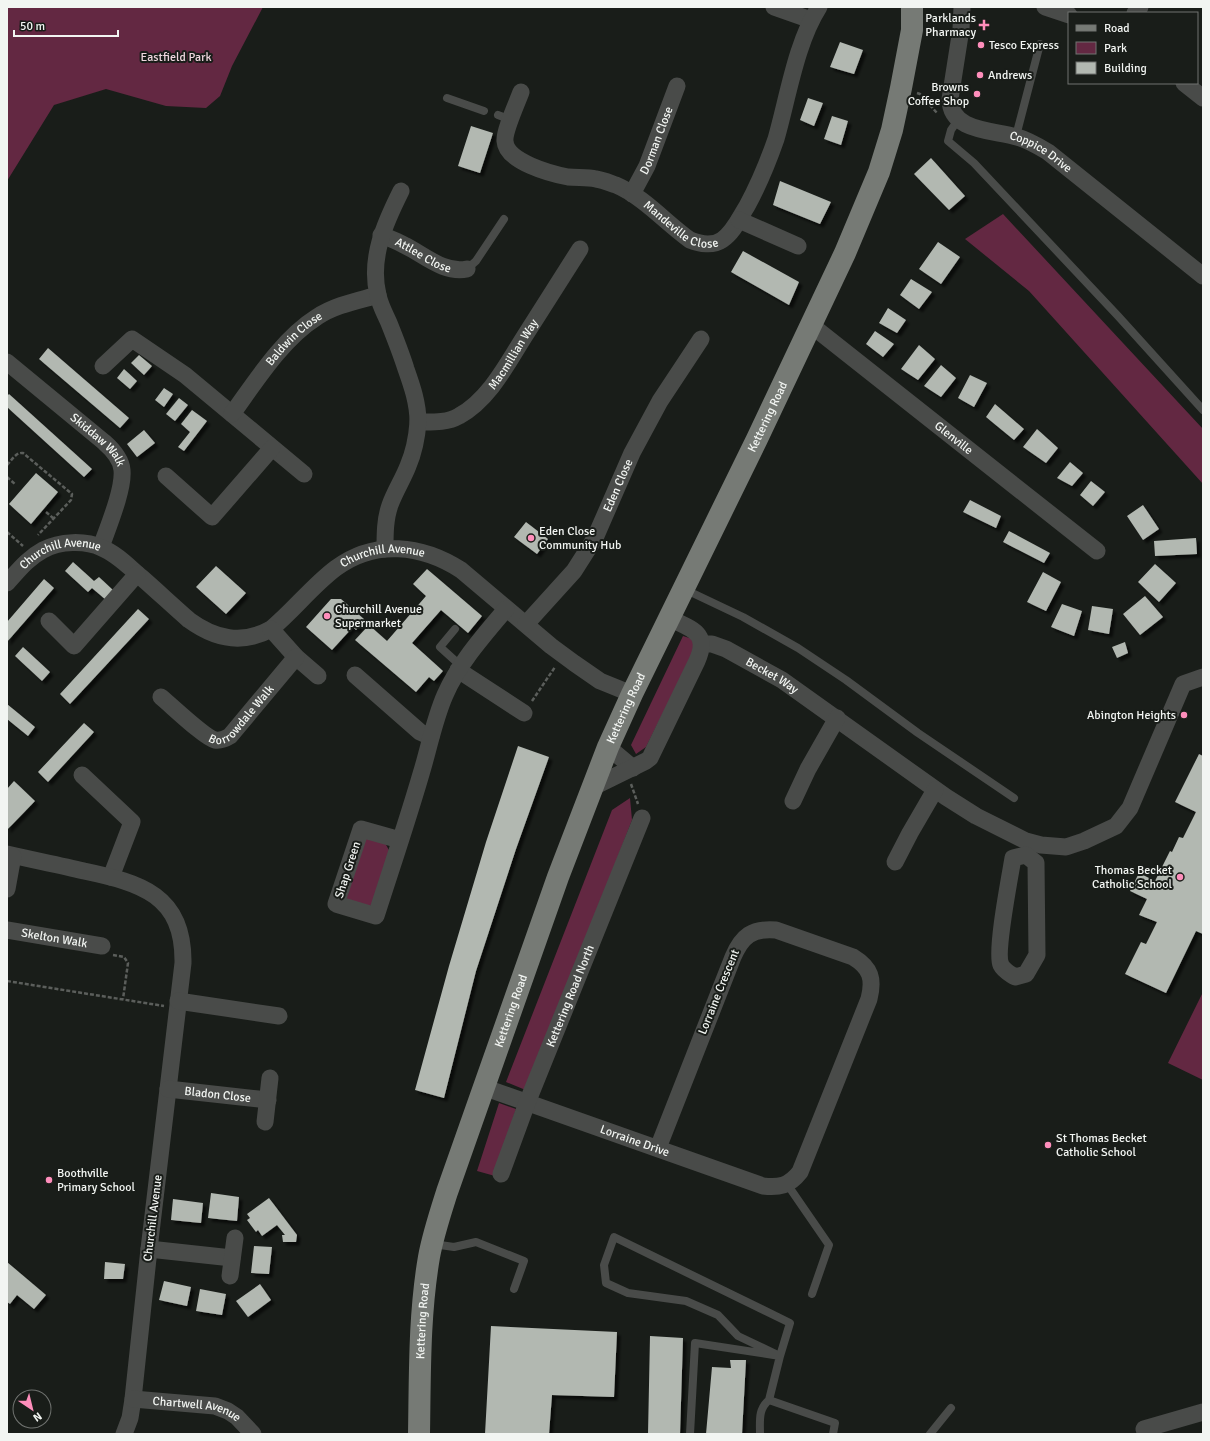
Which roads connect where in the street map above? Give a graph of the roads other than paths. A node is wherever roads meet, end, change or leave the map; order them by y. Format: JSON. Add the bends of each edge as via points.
{"nodes":[{"id":1,"x":774,"y":7,"type":"edge"},
{"id":2,"x":912,"y":7,"type":"edge"},
{"id":3,"x":962,"y":7,"type":"edge"},
{"id":4,"x":1046,"y":7,"type":"edge"},
{"id":5,"x":815,"y":13,"type":"edge"},
{"id":6,"x":1068,"y":15,"type":"edge"},
{"id":7,"x":1040,"y":44,"type":"dead end"},
{"id":8,"x":1185,"y":84,"type":"edge"},
{"id":9,"x":677,"y":86,"type":"dead end"},
{"id":10,"x":521,"y":92,"type":"dead end"},
{"id":11,"x":447,"y":98,"type":"dead end"},
{"id":12,"x":1203,"y":98,"type":"edge"},
{"id":13,"x":484,"y":111,"type":"dead end"},
{"id":14,"x":955,"y":125,"type":"junction"},
{"id":15,"x":1016,"y":136,"type":"junction"},
{"id":16,"x":401,"y":191,"type":"dead end"},
{"id":17,"x":632,"y":194,"type":"junction"},
{"id":18,"x":504,"y":219,"type":"dead end"},
{"id":19,"x":739,"y":220,"type":"junction"},
{"id":20,"x":381,"y":235,"type":"junction"},
{"id":21,"x":798,"y":246,"type":"dead end"},
{"id":22,"x":580,"y":249,"type":"dead end"},
{"id":23,"x":467,"y":268,"type":"joint"},
{"id":24,"x":1203,"y":276,"type":"edge"},
{"id":25,"x":378,"y":295,"type":"junction"},
{"id":26,"x":811,"y":325,"type":"junction"},
{"id":27,"x":701,"y":339,"type":"dead end"},
{"id":28,"x":7,"y":362,"type":"edge"},
{"id":29,"x":103,"y":366,"type":"dead end"},
{"id":30,"x":1203,"y":410,"type":"edge"},
{"id":31,"x":232,"y":414,"type":"junction"},
{"id":32,"x":418,"y":422,"type":"junction"},
{"id":33,"x":272,"y":448,"type":"junction"},
{"id":34,"x":304,"y":474,"type":"dead end"},
{"id":35,"x":166,"y":476,"type":"dead end"},
{"id":36,"x":101,"y":547,"type":"junction"},
{"id":37,"x":385,"y":549,"type":"junction"},
{"id":38,"x":1097,"y":551,"type":"dead end"},
{"id":39,"x":137,"y":574,"type":"junction"},
{"id":40,"x":7,"y":583,"type":"edge"},
{"id":41,"x":683,"y":589,"type":"junction"},
{"id":42,"x":506,"y":609,"type":"junction"},
{"id":43,"x":669,"y":618,"type":"junction"},
{"id":44,"x":49,"y":621,"type":"dead end"},
{"id":45,"x":526,"y":624,"type":"junction"},
{"id":46,"x":272,"y":629,"type":"junction"},
{"id":47,"x":455,"y":630,"type":"dead end"},
{"id":48,"x":702,"y":644,"type":"junction"},
{"id":49,"x":296,"y":658,"type":"junction"},
{"id":50,"x":460,"y":668,"type":"junction"},
{"id":51,"x":355,"y":675,"type":"dead end"},
{"id":52,"x":318,"y":676,"type":"dead end"},
{"id":53,"x":1203,"y":677,"type":"edge"},
{"id":54,"x":632,"y":694,"type":"junction"},
{"id":55,"x":161,"y":697,"type":"dead end"},
{"id":56,"x":524,"y":713,"type":"road end"},
{"id":57,"x":837,"y":718,"type":"junction"},
{"id":58,"x":431,"y":737,"type":"junction"},
{"id":59,"x":608,"y":747,"type":"junction"},
{"id":60,"x":635,"y":767,"type":"junction"},
{"id":61,"x":82,"y":775,"type":"dead end"},
{"id":62,"x":591,"y":788,"type":"junction"},
{"id":63,"x":935,"y":790,"type":"junction"},
{"id":64,"x":1014,"y":798,"type":"dead end"},
{"id":65,"x":793,"y":801,"type":"dead end"},
{"id":66,"x":642,"y":818,"type":"road end"},
{"id":67,"x":400,"y":840,"type":"junction"},
{"id":68,"x":1031,"y":847,"type":"junction"},
{"id":69,"x":10,"y":855,"type":"edge"},
{"id":70,"x":896,"y":862,"type":"dead end"},
{"id":71,"x":111,"y":877,"type":"junction"},
{"id":72,"x":7,"y":889,"type":"edge"},
{"id":73,"x":7,"y":930,"type":"edge"},
{"id":74,"x":102,"y":946,"type":"road end"},
{"id":75,"x":178,"y":1005,"type":"junction"},
{"id":76,"x":279,"y":1016,"type":"dead end"},
{"id":77,"x":270,"y":1078,"type":"dead end"},
{"id":78,"x":483,"y":1087,"type":"junction"},
{"id":79,"x":168,"y":1089,"type":"junction"},
{"id":80,"x":268,"y":1100,"type":"junction"},
{"id":81,"x":527,"y":1103,"type":"junction"},
{"id":82,"x":265,"y":1122,"type":"dead end"},
{"id":83,"x":658,"y":1148,"type":"junction"},
{"id":84,"x":501,"y":1174,"type":"dead end"},
{"id":85,"x":787,"y":1184,"type":"junction"},
{"id":86,"x":235,"y":1238,"type":"dead end"},
{"id":87,"x":432,"y":1244,"type":"junction"},
{"id":88,"x":149,"y":1249,"type":"junction"},
{"id":89,"x":232,"y":1258,"type":"junction"},
{"id":90,"x":230,"y":1276,"type":"dead end"},
{"id":91,"x":514,"y":1289,"type":"dead end"},
{"id":92,"x":812,"y":1294,"type":"dead end"},
{"id":93,"x":780,"y":1356,"type":"junction"},
{"id":94,"x":133,"y":1399,"type":"junction"},
{"id":95,"x":768,"y":1400,"type":"junction"},
{"id":96,"x":951,"y":1408,"type":"dead end"},
{"id":97,"x":1203,"y":1412,"type":"edge"},
{"id":98,"x":124,"y":1434,"type":"edge"},
{"id":99,"x":253,"y":1434,"type":"edge"},
{"id":100,"x":420,"y":1434,"type":"edge"},
{"id":101,"x":690,"y":1434,"type":"edge"},
{"id":102,"x":760,"y":1434,"type":"edge"},
{"id":103,"x":833,"y":1434,"type":"edge"},
{"id":104,"x":930,"y":1434,"type":"edge"},
{"id":105,"x":1146,"y":1434,"type":"edge"}],
"edges":[{"from":1,"to":5,"type":"street"},
{"from":2,"to":26,"type":"main road","name":"Kettering Road","via":[[912,30],[901,88],[879,172]]},
{"from":3,"to":14,"type":"street","via":[[950,99]]},
{"from":4,"to":6,"type":"street"},
{"from":5,"to":19,"type":"street","name":"Mandeville Close","via":[[803,40],[766,168]]},
{"from":7,"to":15,"type":"lane"},
{"from":8,"to":12,"type":"street"},
{"from":9,"to":17,"type":"street","name":"Dorman Close","via":[[647,166]]},
{"from":10,"to":17,"type":"street","name":"Mandeville Close","via":[[505,118],[505,141],[511,154],[519,160],[557,174],[596,179]]},
{"from":11,"to":13,"type":"lane"},
{"from":14,"to":15,"type":"street","name":"Coppice Drive"},
{"from":14,"to":30,"type":"lane","via":[[948,141],[974,163]]},
{"from":15,"to":24,"type":"street","name":"Coppice Drive","via":[[1048,152]]},
{"from":16,"to":20,"type":"street"},
{"from":17,"to":19,"type":"street","name":"Mandeville Close","via":[[682,234],[698,243],[722,241]]},
{"from":18,"to":23,"type":"lane","via":[[476,261]]},
{"from":19,"to":21,"type":"street"},
{"from":20,"to":23,"type":"street","name":"Attlee Close","via":[[444,267],[460,270]]},
{"from":20,"to":25,"type":"street","via":[[376,261]]},
{"from":22,"to":32,"type":"street","name":"Macmillian Way","via":[[498,378],[479,401],[452,420]]},
{"from":25,"to":31,"type":"street","name":"Baldwin Close","via":[[336,307],[304,326],[269,364]]},
{"from":25,"to":32,"type":"street","via":[[400,349],[417,406]]},
{"from":26,"to":38,"type":"street","name":"Glenville"},
{"from":26,"to":41,"type":"main road","name":"Kettering Road"},
{"from":27,"to":45,"type":"street","name":"Eden Close","via":[[660,400],[632,453],[595,538],[574,571]]},
{"from":28,"to":36,"type":"street","name":"Skiddaw Walk","via":[[104,442],[118,458],[122,478]]},
{"from":29,"to":31,"type":"street","via":[[132,339],[185,375]]},
{"from":31,"to":33,"type":"street"},
{"from":32,"to":37,"type":"street","via":[[414,448],[390,505],[385,524]]},
{"from":33,"to":34,"type":"street"},
{"from":33,"to":35,"type":"street","via":[[212,517]]},
{"from":36,"to":39,"type":"street","name":"Churchill Avenue"},
{"from":36,"to":40,"type":"street","name":"Churchill Avenue","via":[[80,543],[43,550],[30,559]]},
{"from":37,"to":42,"type":"street","name":"Churchill Avenue","via":[[416,551],[448,562]]},
{"from":37,"to":46,"type":"street","name":"Churchill Avenue","via":[[351,559],[336,568]]},
{"from":39,"to":44,"type":"street","via":[[74,646]]},
{"from":39,"to":46,"type":"street","name":"Churchill Avenue","via":[[189,620],[212,634],[237,639],[257,636]]},
{"from":41,"to":43,"type":"main road","name":"Kettering Road"},
{"from":41,"to":64,"type":"lane","via":[[743,617],[804,651]]},
{"from":42,"to":45,"type":"street","name":"Churchill Avenue"},
{"from":42,"to":50,"type":"street","name":"Shap Green","via":[[472,649]]},
{"from":43,"to":48,"type":"street","via":[[696,632]]},
{"from":43,"to":54,"type":"main road","name":"Kettering Road"},
{"from":45,"to":54,"type":"street","name":"Churchill Avenue","via":[[600,681]]},
{"from":46,"to":49,"type":"street"},
{"from":47,"to":50,"type":"lane","via":[[440,647]]},
{"from":48,"to":57,"type":"street","name":"Becket Way","via":[[720,646],[746,659]]},
{"from":48,"to":60,"type":"street","via":[[701,653],[653,754]]},
{"from":49,"to":52,"type":"street"},
{"from":49,"to":55,"type":"street","name":"Borrowdale Walk","via":[[225,739],[214,740],[205,735]]},
{"from":50,"to":56,"type":"street"},
{"from":50,"to":58,"type":"street","name":"Shap Green","via":[[445,696]]},
{"from":51,"to":58,"type":"street","via":[[420,732]]},
{"from":53,"to":68,"type":"street","via":[[1183,684],[1130,808],[1116,826],[1066,847]]},
{"from":54,"to":59,"type":"main road","name":"Kettering Road"},
{"from":57,"to":63,"type":"street","name":"Becket Way"},
{"from":57,"to":65,"type":"street"},
{"from":58,"to":67,"type":"street","name":"Shap Green"},
{"from":59,"to":60,"type":"street"},
{"from":59,"to":62,"type":"main road","name":"Kettering Road"},
{"from":60,"to":62,"type":"street"},
{"from":61,"to":71,"type":"street","via":[[132,822]]},
{"from":62,"to":78,"type":"main road","name":"Kettering Road"},
{"from":63,"to":68,"type":"street","name":"Becket Way"},
{"from":63,"to":70,"type":"street"},
{"from":66,"to":81,"type":"street","name":"Kettering Road North"},
{"from":67,"to":67,"type":"street","name":"Shap Green","via":[[376,916],[336,904],[361,829]]},
{"from":68,"to":68,"type":"street","via":[[1036,863],[1037,955],[1026,974],[1015,977],[1006,972],[1000,964],[999,948],[1013,858]]},
{"from":69,"to":71,"type":"street","name":"Churchill Avenue"},
{"from":69,"to":72,"type":"street"},
{"from":71,"to":75,"type":"street","name":"Churchill Avenue","via":[[147,890],[162,901],[173,916],[182,937],[184,950]]},
{"from":73,"to":74,"type":"street","name":"Skelton Walk"},
{"from":75,"to":76,"type":"street"},
{"from":75,"to":79,"type":"street","name":"Churchill Avenue"},
{"from":77,"to":80,"type":"street","name":"Bladon Close"},
{"from":78,"to":81,"type":"street","name":"Lorraine Drive"},
{"from":78,"to":87,"type":"main road","name":"Kettering Road"},
{"from":79,"to":80,"type":"street","name":"Bladon Close"},
{"from":79,"to":88,"type":"street","name":"Churchill Avenue"},
{"from":80,"to":82,"type":"street","name":"Bladon Close"},
{"from":81,"to":83,"type":"street","name":"Lorraine Drive"},
{"from":81,"to":84,"type":"street","name":"Kettering Road North"},
{"from":83,"to":85,"type":"street","name":"Lorraine Drive","via":[[763,1186],[775,1188]]},
{"from":83,"to":85,"type":"street","name":"Lorraine Crescent","via":[[739,943],[756,931],[776,930],[853,957],[862,962],[872,980],[870,999],[800,1172]]},
{"from":85,"to":92,"type":"lane","via":[[829,1245]]},
{"from":86,"to":89,"type":"street"},
{"from":87,"to":91,"type":"lane","via":[[454,1247],[476,1242],[524,1261]]},
{"from":87,"to":100,"type":"main road","name":"Kettering Road","via":[[424,1300]]},
{"from":88,"to":89,"type":"street"},
{"from":88,"to":94,"type":"street","name":"Churchill Avenue"},
{"from":89,"to":90,"type":"street"},
{"from":93,"to":93,"type":"lane","via":[[738,1336],[718,1315],[686,1301],[628,1293],[606,1283],[604,1265],[614,1237],[790,1323]]},
{"from":93,"to":95,"type":"lane"},
{"from":93,"to":101,"type":"lane","via":[[695,1343]]},
{"from":94,"to":98,"type":"street","name":"Churchill Avenue"},
{"from":94,"to":99,"type":"street","name":"Chartwell Avenue","via":[[215,1406],[238,1417]]},
{"from":95,"to":102,"type":"lane","via":[[760,1415]]},
{"from":95,"to":103,"type":"lane","via":[[835,1423]]},
{"from":96,"to":104,"type":"lane"},
{"from":97,"to":105,"type":"street","via":[[1144,1429]]}]}
